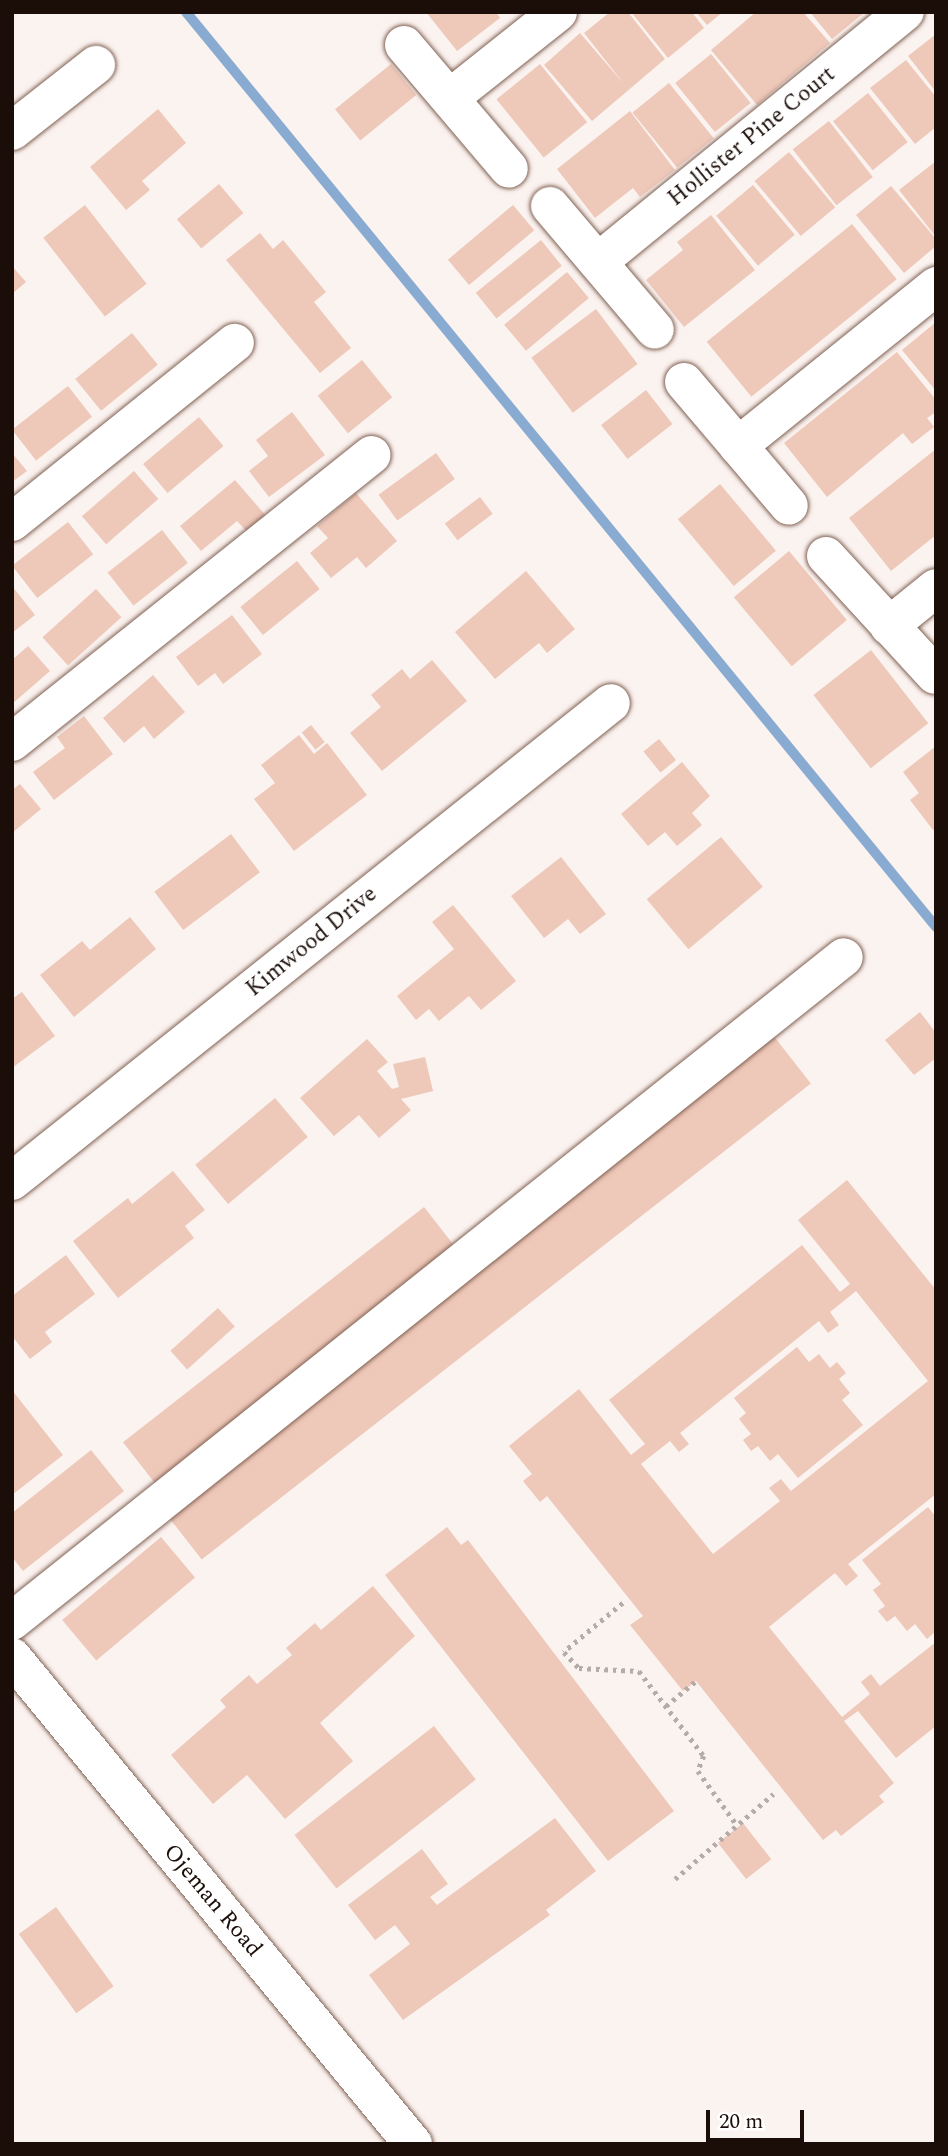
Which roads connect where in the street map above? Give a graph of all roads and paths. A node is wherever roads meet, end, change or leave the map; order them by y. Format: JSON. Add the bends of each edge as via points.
{"nodes":[{"id":1,"x":558,"y":12,"type":"edge"},
{"id":2,"x":905,"y":12,"type":"edge"},
{"id":3,"x":404,"y":45,"type":"dead end"},
{"id":4,"x":96,"y":65,"type":"dead end"},
{"id":5,"x":450,"y":98,"type":"junction"},
{"id":6,"x":12,"y":131,"type":"edge"},
{"id":7,"x":509,"y":169,"type":"dead end"},
{"id":8,"x":550,"y":206,"type":"dead end"},
{"id":9,"x":598,"y":262,"type":"junction"},
{"id":10,"x":936,"y":286,"type":"edge"},
{"id":11,"x":655,"y":330,"type":"dead end"},
{"id":12,"x":236,"y":344,"type":"dead end"},
{"id":13,"x":684,"y":382,"type":"dead end"},
{"id":14,"x":738,"y":446,"type":"junction"},
{"id":15,"x":371,"y":456,"type":"dead end"},
{"id":16,"x":789,"y":506,"type":"dead end"},
{"id":17,"x":12,"y":522,"type":"edge"},
{"id":18,"x":826,"y":556,"type":"dead end"},
{"id":19,"x":936,"y":588,"type":"edge"},
{"id":20,"x":889,"y":626,"type":"junction"},
{"id":21,"x":935,"y":676,"type":"edge"},
{"id":22,"x":611,"y":703,"type":"dead end"},
{"id":23,"x":12,"y":742,"type":"edge"},
{"id":24,"x":844,"y":957,"type":"dead end"},
{"id":25,"x":12,"y":1181,"type":"edge"},
{"id":26,"x":623,"y":1603,"type":"dead end"},
{"id":27,"x":12,"y":1621,"type":"edge"},
{"id":28,"x":12,"y":1657,"type":"edge"},
{"id":29,"x":695,"y":1682,"type":"dead end"},
{"id":30,"x":666,"y":1706,"type":"junction"},
{"id":31,"x":773,"y":1794,"type":"dead end"},
{"id":32,"x":737,"y":1825,"type":"junction"},
{"id":33,"x":676,"y":1879,"type":"dead end"},
{"id":34,"x":413,"y":2144,"type":"edge"}],
"edges":[{"from":1,"to":5,"type":"street"},
{"from":2,"to":9,"type":"street","name":"Hollister Pine Court"},
{"from":3,"to":5,"type":"street"},
{"from":4,"to":6,"type":"street"},
{"from":5,"to":7,"type":"street"},
{"from":8,"to":9,"type":"street"},
{"from":9,"to":11,"type":"street"},
{"from":10,"to":14,"type":"street"},
{"from":12,"to":17,"type":"street"},
{"from":13,"to":14,"type":"street"},
{"from":14,"to":16,"type":"street"},
{"from":15,"to":23,"type":"street"},
{"from":18,"to":20,"type":"street"},
{"from":19,"to":20,"type":"street"},
{"from":20,"to":21,"type":"street"},
{"from":22,"to":25,"type":"street","name":"Kimwood Drive"},
{"from":24,"to":27,"type":"street"},
{"from":26,"to":30,"type":"path","via":[[564,1652],[579,1668],[639,1671]]},
{"from":28,"to":34,"type":"street","name":"Ojeman Road"},
{"from":29,"to":30,"type":"path"},
{"from":30,"to":32,"type":"path","via":[[704,1756],[698,1771]]},
{"from":31,"to":32,"type":"path"},
{"from":32,"to":33,"type":"path"}]}
